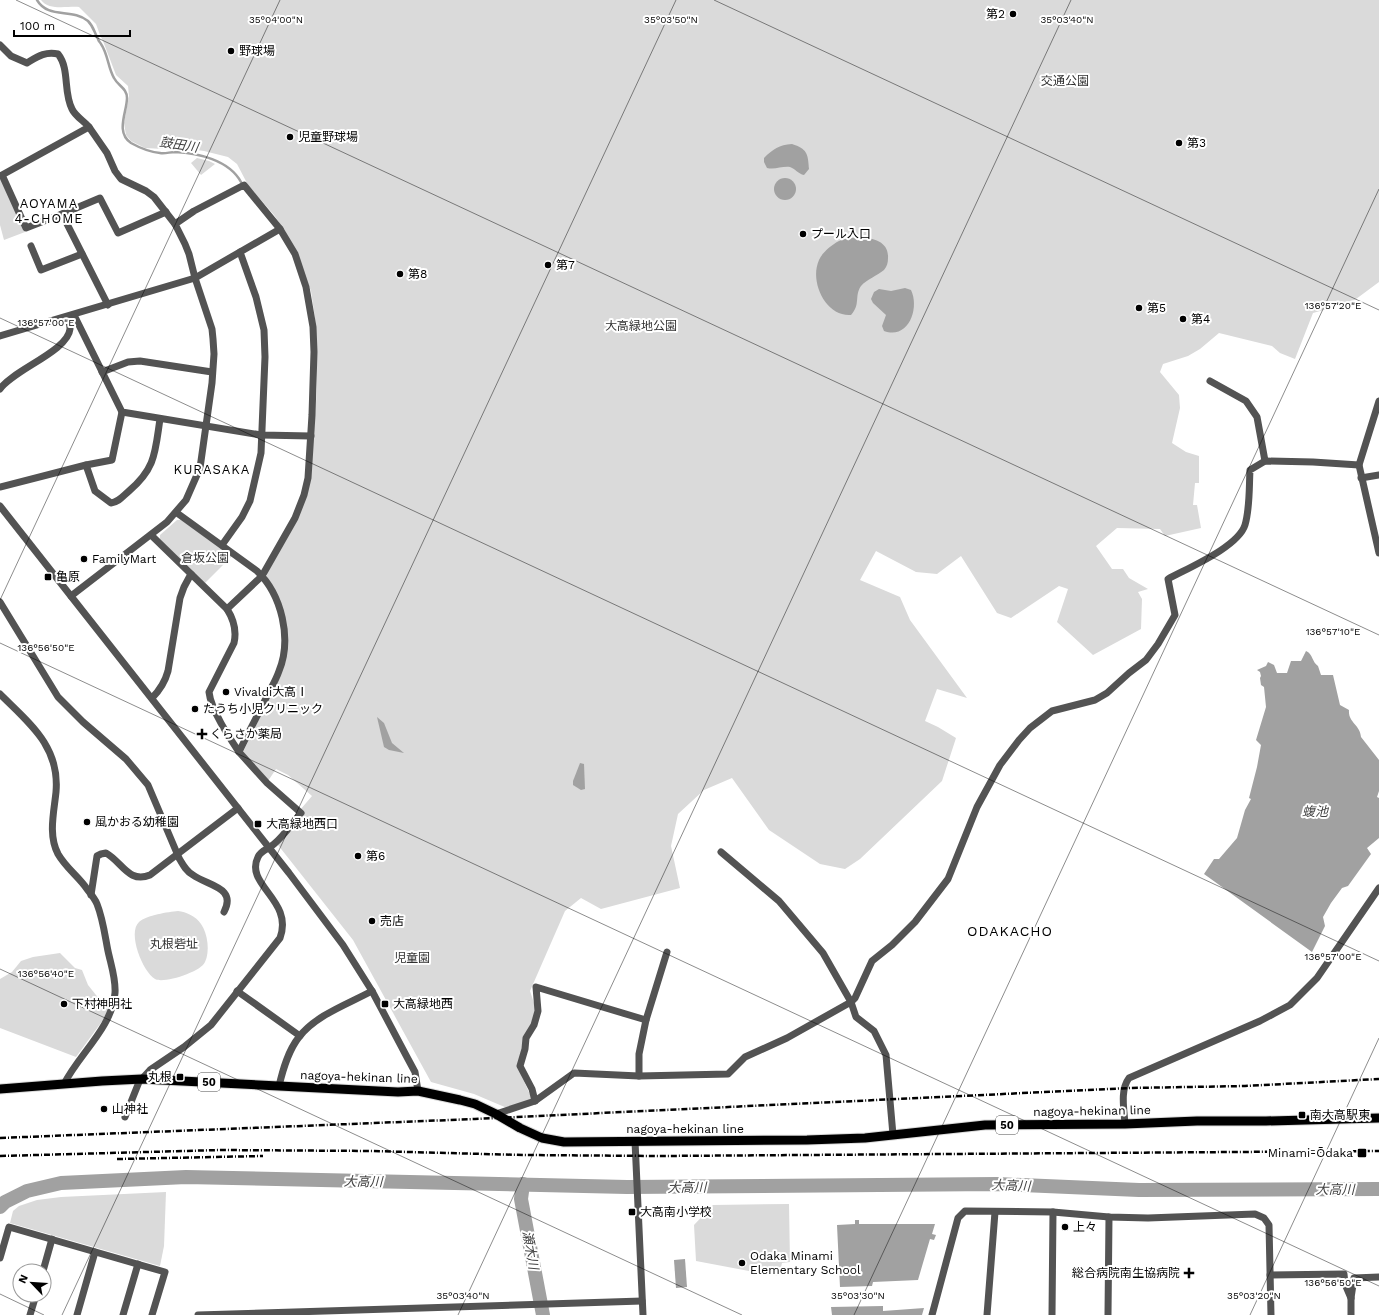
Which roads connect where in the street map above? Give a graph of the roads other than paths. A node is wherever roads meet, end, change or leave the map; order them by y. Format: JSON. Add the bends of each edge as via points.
{"nodes":[{"id":1,"x":0,"y":45,"type":"edge"},
{"id":2,"x":89,"y":127,"type":"junction"},
{"id":3,"x":166,"y":212,"type":"junction"},
{"id":4,"x":62,"y":214,"type":"junction"},
{"id":5,"x":176,"y":224,"type":"junction"},
{"id":6,"x":280,"y":229,"type":"junction"},
{"id":7,"x":31,"y":246,"type":"dead end"},
{"id":8,"x":240,"y":252,"type":"junction"},
{"id":9,"x":82,"y":254,"type":"junction"},
{"id":10,"x":195,"y":278,"type":"junction"},
{"id":11,"x":108,"y":305,"type":"junction"},
{"id":12,"x":71,"y":316,"type":"junction"},
{"id":13,"x":0,"y":336,"type":"edge"},
{"id":14,"x":102,"y":372,"type":"junction"},
{"id":15,"x":212,"y":372,"type":"junction"},
{"id":16,"x":1210,"y":381,"type":"dead end"},
{"id":17,"x":0,"y":389,"type":"edge"},
{"id":18,"x":1379,"y":402,"type":"edge"},
{"id":19,"x":122,"y":412,"type":"junction"},
{"id":20,"x":160,"y":418,"type":"junction"},
{"id":21,"x":206,"y":426,"type":"junction"},
{"id":22,"x":261,"y":435,"type":"junction"},
{"id":23,"x":311,"y":436,"type":"junction"},
{"id":24,"x":1265,"y":461,"type":"junction"},
{"id":25,"x":1360,"y":464,"type":"junction"},
{"id":26,"x":86,"y":465,"type":"junction"},
{"id":27,"x":1379,"y":475,"type":"edge"},
{"id":28,"x":1361,"y":478,"type":"junction"},
{"id":29,"x":0,"y":487,"type":"edge"},
{"id":30,"x":0,"y":506,"type":"edge"},
{"id":31,"x":176,"y":513,"type":"junction"},
{"id":32,"x":0,"y":516,"type":"edge"},
{"id":33,"x":9,"y":518,"type":"junction"},
{"id":34,"x":152,"y":535,"type":"junction"},
{"id":35,"x":222,"y":545,"type":"junction"},
{"id":36,"x":1379,"y":553,"type":"edge"},
{"id":37,"x":191,"y":574,"type":"junction"},
{"id":38,"x":262,"y":576,"type":"junction"},
{"id":39,"x":71,"y":596,"type":"junction"},
{"id":40,"x":0,"y":602,"type":"edge"},
{"id":41,"x":227,"y":609,"type":"junction"},
{"id":42,"x":0,"y":694,"type":"edge"},
{"id":43,"x":152,"y":698,"type":"junction"},
{"id":44,"x":239,"y":752,"type":"junction"},
{"id":45,"x":238,"y":808,"type":"junction"},
{"id":46,"x":269,"y":847,"type":"junction"},
{"id":47,"x":721,"y":852,"type":"dead end"},
{"id":48,"x":178,"y":853,"type":"junction"},
{"id":49,"x":1379,"y":888,"type":"edge"},
{"id":50,"x":91,"y":895,"type":"junction"},
{"id":51,"x":224,"y":912,"type":"dead end"},
{"id":52,"x":667,"y":952,"type":"dead end"},
{"id":53,"x":237,"y":991,"type":"junction"},
{"id":54,"x":372,"y":991,"type":"junction"},
{"id":55,"x":850,"y":1002,"type":"junction"},
{"id":56,"x":646,"y":1020,"type":"junction"},
{"id":57,"x":300,"y":1036,"type":"junction"},
{"id":58,"x":639,"y":1076,"type":"junction"},
{"id":59,"x":142,"y":1079,"type":"junction"},
{"id":60,"x":64,"y":1084,"type":"junction"},
{"id":61,"x":279,"y":1086,"type":"junction"},
{"id":62,"x":0,"y":1089,"type":"edge"},
{"id":63,"x":418,"y":1091,"type":"junction"},
{"id":64,"x":535,"y":1101,"type":"junction"},
{"id":65,"x":496,"y":1114,"type":"junction"},
{"id":66,"x":125,"y":1117,"type":"dead end"},
{"id":67,"x":1379,"y":1118,"type":"edge"},
{"id":68,"x":1125,"y":1124,"type":"junction"},
{"id":69,"x":893,"y":1135,"type":"junction"},
{"id":70,"x":635,"y":1141,"type":"junction"},
{"id":71,"x":995,"y":1212,"type":"junction"},
{"id":72,"x":1053,"y":1212,"type":"junction"},
{"id":73,"x":1109,"y":1216,"type":"junction"},
{"id":74,"x":52,"y":1239,"type":"junction"},
{"id":75,"x":95,"y":1252,"type":"junction"},
{"id":76,"x":0,"y":1256,"type":"edge"},
{"id":77,"x":45,"y":1263,"type":"edge"},
{"id":78,"x":138,"y":1264,"type":"junction"},
{"id":79,"x":1270,"y":1275,"type":"junction"},
{"id":80,"x":1379,"y":1277,"type":"edge"},
{"id":81,"x":1350,"y":1298,"type":"junction"},
{"id":82,"x":642,"y":1301,"type":"junction"},
{"id":83,"x":34,"y":1303,"type":"edge"},
{"id":84,"x":414,"y":1311,"type":"edge"},
{"id":85,"x":30,"y":1315,"type":"edge"},
{"id":86,"x":77,"y":1315,"type":"edge"},
{"id":87,"x":123,"y":1315,"type":"edge"},
{"id":88,"x":152,"y":1315,"type":"edge"},
{"id":89,"x":198,"y":1315,"type":"edge"},
{"id":90,"x":643,"y":1315,"type":"edge"},
{"id":91,"x":932,"y":1315,"type":"edge"},
{"id":92,"x":987,"y":1315,"type":"edge"},
{"id":93,"x":1052,"y":1315,"type":"edge"},
{"id":94,"x":1108,"y":1315,"type":"edge"},
{"id":95,"x":1271,"y":1315,"type":"edge"},
{"id":96,"x":1351,"y":1315,"type":"edge"}],
"edges":[{"from":1,"to":2,"type":"street","via":[[11,56],[27,63],[46,53],[58,54],[63,62],[72,111]]},
{"from":2,"to":3,"type":"street","via":[[121,179],[146,191]]},
{"from":2,"to":4,"type":"street","via":[[2,175],[26,228]]},
{"from":3,"to":4,"type":"street","via":[[118,233],[100,198]]},
{"from":3,"to":5,"type":"street"},
{"from":4,"to":9,"type":"street"},
{"from":5,"to":6,"type":"street","via":[[194,211],[244,185]]},
{"from":5,"to":10,"type":"street"},
{"from":6,"to":8,"type":"street"},
{"from":6,"to":23,"type":"street","via":[[298,263],[312,314],[314,352]]},
{"from":7,"to":9,"type":"street","via":[[41,270]]},
{"from":8,"to":10,"type":"street"},
{"from":8,"to":22,"type":"street","via":[[256,297],[264,330]]},
{"from":9,"to":11,"type":"street"},
{"from":10,"to":11,"type":"street"},
{"from":10,"to":15,"type":"street","via":[[212,330]]},
{"from":11,"to":12,"type":"street"},
{"from":12,"to":13,"type":"street"},
{"from":12,"to":14,"type":"street"},
{"from":12,"to":17,"type":"street","via":[[70,330],[65,341],[9,379]]},
{"from":14,"to":15,"type":"street","via":[[128,362],[140,361]]},
{"from":14,"to":19,"type":"street"},
{"from":15,"to":21,"type":"street"},
{"from":16,"to":24,"type":"street","via":[[1246,401],[1257,417]]},
{"from":18,"to":25,"type":"street"},
{"from":19,"to":20,"type":"street"},
{"from":19,"to":26,"type":"street","via":[[112,460]]},
{"from":20,"to":21,"type":"street"},
{"from":20,"to":26,"type":"street","via":[[155,450],[148,471],[141,481],[116,502],[111,503],[95,491]]},
{"from":21,"to":22,"type":"street"},
{"from":21,"to":31,"type":"street","via":[[198,476]]},
{"from":22,"to":23,"type":"street"},
{"from":22,"to":35,"type":"street","via":[[261,453],[250,501]]},
{"from":23,"to":38,"type":"street","via":[[304,495],[295,518]]},
{"from":24,"to":25,"type":"street"},
{"from":24,"to":55,"type":"street","via":[[1250,470],[1247,515],[1238,537],[1229,546],[1168,579],[1175,615],[1146,660],[1107,693],[1095,700],[1052,711],[1019,740],[1000,765],[977,807],[948,879],[915,922],[872,961],[855,998]]},
{"from":25,"to":28,"type":"street"},
{"from":26,"to":29,"type":"street"},
{"from":27,"to":28,"type":"street"},
{"from":28,"to":36,"type":"street"},
{"from":30,"to":33,"type":"street"},
{"from":31,"to":34,"type":"street"},
{"from":31,"to":35,"type":"street"},
{"from":32,"to":33,"type":"street"},
{"from":33,"to":39,"type":"street"},
{"from":34,"to":37,"type":"street"},
{"from":34,"to":39,"type":"street"},
{"from":35,"to":38,"type":"street"},
{"from":37,"to":41,"type":"street"},
{"from":37,"to":43,"type":"street","via":[[180,598],[166,678]]},
{"from":38,"to":41,"type":"street"},
{"from":38,"to":44,"type":"street","via":[[280,609],[284,650],[279,671]]},
{"from":39,"to":43,"type":"street"},
{"from":40,"to":48,"type":"street","via":[[58,697],[126,758],[148,785]]},
{"from":41,"to":44,"type":"street","via":[[234,623],[234,643],[209,692],[220,721]]},
{"from":42,"to":50,"type":"street","via":[[35,730],[52,755],[56,778],[53,837],[58,854]]},
{"from":43,"to":45,"type":"street"},
{"from":44,"to":46,"type":"street","via":[[267,783],[300,813],[275,844]]},
{"from":45,"to":46,"type":"street"},
{"from":45,"to":48,"type":"street"},
{"from":46,"to":53,"type":"street","via":[[258,855],[256,876],[280,910],[283,931]]},
{"from":46,"to":54,"type":"street","via":[[343,945]]},
{"from":47,"to":55,"type":"street","via":[[779,901],[823,953]]},
{"from":48,"to":50,"type":"street","via":[[145,878],[136,878],[109,855],[101,854],[95,862]]},
{"from":48,"to":51,"type":"street","via":[[186,869],[192,874],[225,892],[228,899]]},
{"from":49,"to":68,"type":"street","via":[[1318,978],[1290,1005],[1129,1078],[1124,1091]]},
{"from":50,"to":60,"type":"street","via":[[97,904],[105,934],[115,993],[105,1024],[69,1072]]},
{"from":52,"to":56,"type":"street"},
{"from":53,"to":57,"type":"street"},
{"from":53,"to":59,"type":"street","via":[[202,1033],[150,1070]]},
{"from":54,"to":57,"type":"street","via":[[328,1014]]},
{"from":54,"to":63,"type":"street","via":[[415,1072]]},
{"from":55,"to":58,"type":"street","via":[[787,1038],[745,1057],[728,1074]]},
{"from":55,"to":69,"type":"street","via":[[856,1018],[874,1031],[886,1055]]},
{"from":56,"to":58,"type":"street","via":[[638,1054]]},
{"from":56,"to":64,"type":"street","via":[[536,987],[538,1011],[534,1025],[526,1038],[520,1066]]},
{"from":57,"to":61,"type":"street","via":[[283,1068]]},
{"from":58,"to":64,"type":"street","via":[[574,1073]]},
{"from":59,"to":60,"type":"main road","name":"nagoya-hekinan line","number":"50"},
{"from":59,"to":61,"type":"main road","name":"nagoya-hekinan line","number":"50"},
{"from":59,"to":66,"type":"street","via":[[137,1084]]},
{"from":60,"to":62,"type":"main road","name":"nagoya-hekinan line","number":"50"},
{"from":61,"to":63,"type":"main road","name":"nagoya-hekinan line","number":"50"},
{"from":63,"to":65,"type":"main road","name":"nagoya-hekinan line","number":"50","via":[[475,1104]]},
{"from":64,"to":65,"type":"street"},
{"from":65,"to":70,"type":"main road","name":"nagoya-hekinan line","number":"50","via":[[542,1138],[564,1142]]},
{"from":67,"to":68,"type":"main road","name":"nagoya-hekinan line","number":"50"},
{"from":68,"to":69,"type":"main road","name":"nagoya-hekinan line","number":"50","via":[[985,1125]]},
{"from":69,"to":70,"type":"main road","name":"nagoya-hekinan line","number":"50","via":[[807,1140]]},
{"from":70,"to":82,"type":"street"},
{"from":71,"to":72,"type":"street"},
{"from":71,"to":91,"type":"street","via":[[965,1211],[958,1218]]},
{"from":71,"to":92,"type":"street"},
{"from":72,"to":73,"type":"street"},
{"from":72,"to":93,"type":"street"},
{"from":73,"to":79,"type":"street","via":[[1148,1218],[1255,1214],[1264,1218],[1269,1225]]},
{"from":73,"to":94,"type":"street"},
{"from":74,"to":75,"type":"street"},
{"from":74,"to":76,"type":"street","via":[[9,1227]]},
{"from":74,"to":77,"type":"street"},
{"from":75,"to":78,"type":"street"},
{"from":75,"to":86,"type":"street"},
{"from":78,"to":87,"type":"street"},
{"from":78,"to":88,"type":"street","via":[[165,1272]]},
{"from":79,"to":81,"type":"street","via":[[1344,1274]]},
{"from":79,"to":95,"type":"street"},
{"from":80,"to":81,"type":"street","via":[[1354,1278]]},
{"from":81,"to":96,"type":"street"},
{"from":82,"to":84,"type":"street"},
{"from":82,"to":90,"type":"street"},
{"from":83,"to":85,"type":"street"},
{"from":84,"to":89,"type":"street"}]}
